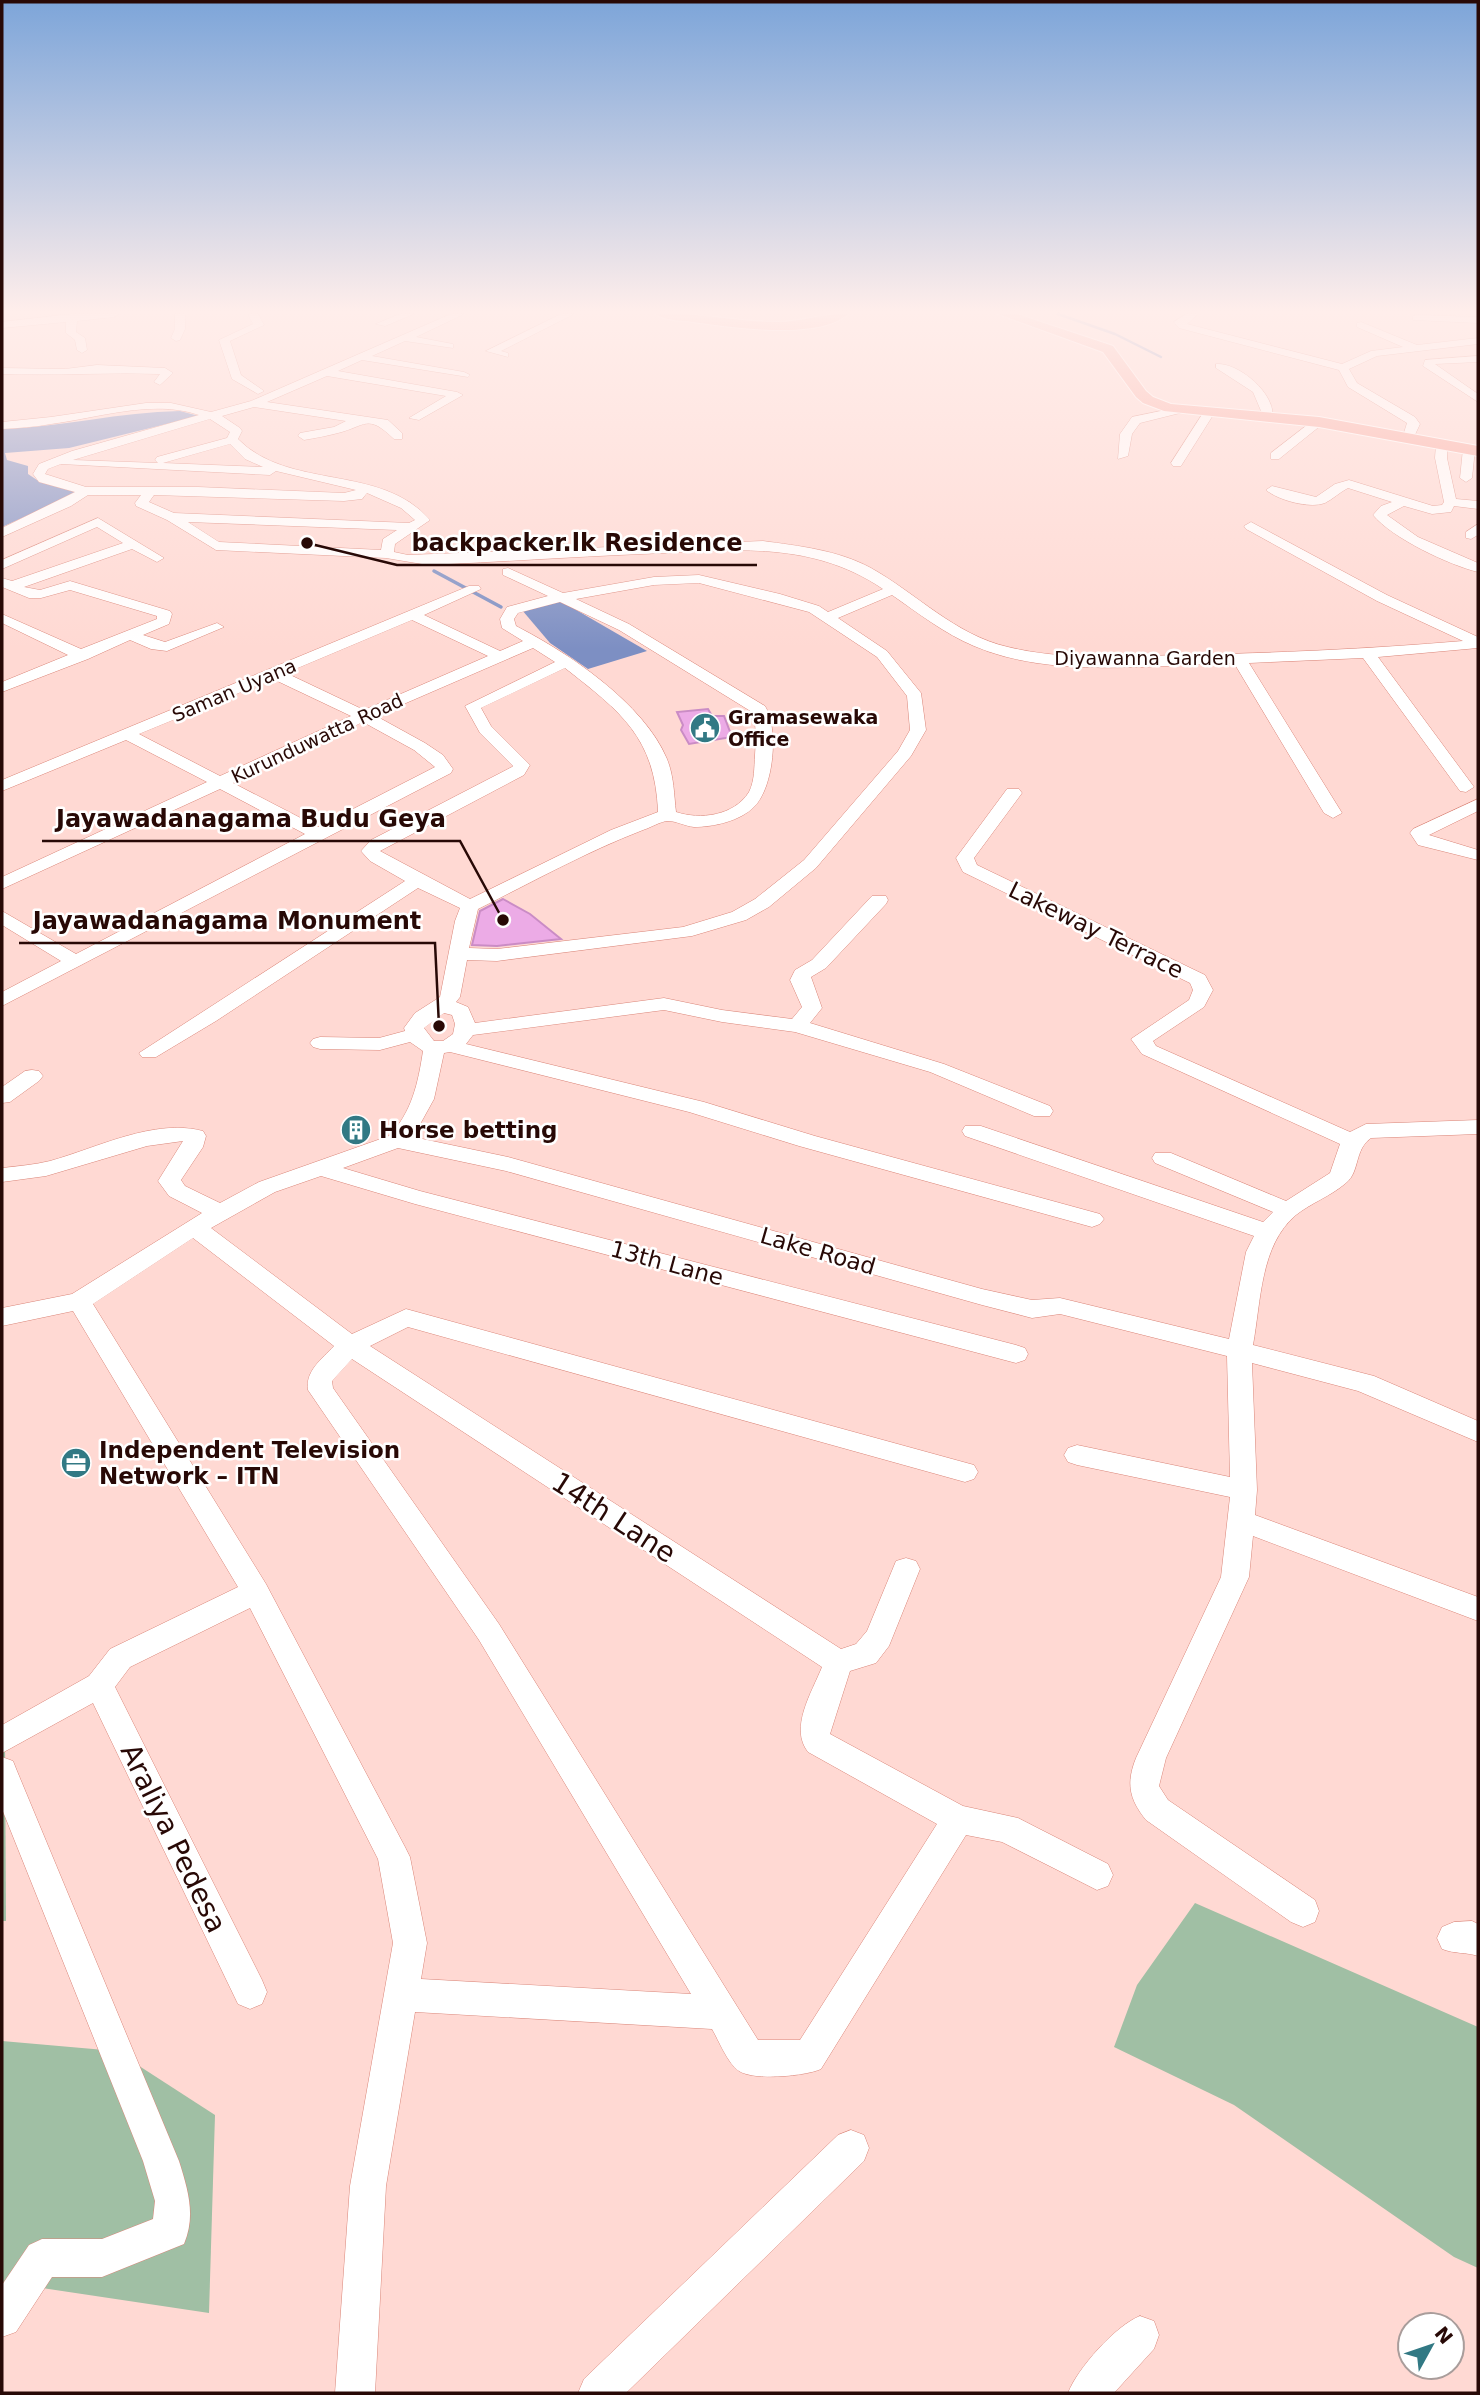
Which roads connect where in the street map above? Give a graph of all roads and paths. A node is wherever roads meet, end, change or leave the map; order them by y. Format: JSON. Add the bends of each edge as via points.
{"nodes":[{"id":1,"x":177,"y":426,"type":"edge"},
{"id":2,"x":227,"y":426,"type":"edge"},
{"id":3,"x":345,"y":426,"type":"edge"},
{"id":4,"x":387,"y":426,"type":"edge"},
{"id":5,"x":1132,"y":426,"type":"edge"},
{"id":6,"x":1200,"y":426,"type":"edge"},
{"id":7,"x":1314,"y":426,"type":"edge"},
{"id":8,"x":1343,"y":426,"type":"edge"},
{"id":9,"x":1413,"y":426,"type":"edge"},
{"id":10,"x":304,"y":436,"type":"dead end"},
{"id":11,"x":398,"y":436,"type":"dead end"},
{"id":12,"x":1409,"y":436,"type":"junction"},
{"id":13,"x":232,"y":440,"type":"junction"},
{"id":14,"x":1442,"y":444,"type":"junction"},
{"id":15,"x":1473,"y":450,"type":"edge"},
{"id":16,"x":1122,"y":456,"type":"dead end"},
{"id":17,"x":1275,"y":456,"type":"dead end"},
{"id":18,"x":56,"y":461,"type":"junction"},
{"id":19,"x":1177,"y":463,"type":"dead end"},
{"id":20,"x":139,"y":466,"type":"junction"},
{"id":21,"x":287,"y":470,"type":"junction"},
{"id":22,"x":1466,"y":478,"type":"dead end"},
{"id":23,"x":364,"y":489,"type":"junction"},
{"id":24,"x":1272,"y":490,"type":"dead end"},
{"id":25,"x":85,"y":491,"type":"junction"},
{"id":26,"x":149,"y":493,"type":"junction"},
{"id":27,"x":1404,"y":501,"type":"junction"},
{"id":28,"x":1450,"y":502,"type":"junction"},
{"id":29,"x":1478,"y":505,"type":"edge"},
{"id":30,"x":172,"y":517,"type":"junction"},
{"id":31,"x":1251,"y":526,"type":"dead end"},
{"id":32,"x":414,"y":527,"type":"junction"},
{"id":33,"x":2,"y":533,"type":"edge"},
{"id":34,"x":133,"y":544,"type":"junction"},
{"id":35,"x":387,"y":554,"type":"junction"},
{"id":36,"x":157,"y":558,"type":"dead end"},
{"id":37,"x":2,"y":565,"type":"edge"},
{"id":38,"x":1478,"y":568,"type":"edge"},
{"id":39,"x":508,"y":572,"type":"dead end"},
{"id":40,"x":7,"y":584,"type":"edge"},
{"id":41,"x":895,"y":589,"type":"junction"},
{"id":42,"x":470,"y":590,"type":"dead end"},
{"id":43,"x":29,"y":594,"type":"junction"},
{"id":44,"x":563,"y":597,"type":"junction"},
{"id":45,"x":7,"y":602,"type":"dead end"},
{"id":46,"x":412,"y":615,"type":"junction"},
{"id":47,"x":829,"y":617,"type":"junction"},
{"id":48,"x":4,"y":620,"type":"edge"},
{"id":49,"x":217,"y":627,"type":"dead end"},
{"id":50,"x":131,"y":635,"type":"junction"},
{"id":51,"x":536,"y":640,"type":"junction"},
{"id":52,"x":1478,"y":643,"type":"edge"},
{"id":53,"x":1367,"y":653,"type":"junction"},
{"id":54,"x":83,"y":656,"type":"junction"},
{"id":55,"x":499,"y":656,"type":"junction"},
{"id":56,"x":1339,"y":656,"type":"joint"},
{"id":57,"x":1239,"y":659,"type":"junction"},
{"id":58,"x":564,"y":663,"type":"junction"},
{"id":59,"x":273,"y":673,"type":"junction"},
{"id":60,"x":2,"y":687,"type":"edge"},
{"id":61,"x":361,"y":717,"type":"junction"},
{"id":62,"x":128,"y":735,"type":"junction"},
{"id":63,"x":220,"y":782,"type":"junction"},
{"id":64,"x":2,"y":786,"type":"edge"},
{"id":65,"x":1466,"y":787,"type":"dead end"},
{"id":66,"x":1013,"y":793,"type":"dead end"},
{"id":67,"x":1478,"y":804,"type":"edge"},
{"id":68,"x":1333,"y":813,"type":"dead end"},
{"id":69,"x":667,"y":815,"type":"junction"},
{"id":70,"x":317,"y":833,"type":"junction"},
{"id":71,"x":1478,"y":855,"type":"edge"},
{"id":72,"x":418,"y":881,"type":"junction"},
{"id":73,"x":2,"y":884,"type":"edge"},
{"id":74,"x":879,"y":900,"type":"dead end"},
{"id":75,"x":470,"y":906,"type":"junction"},
{"id":76,"x":2,"y":917,"type":"edge"},
{"id":77,"x":458,"y":954,"type":"junction"},
{"id":78,"x":76,"y":962,"type":"junction"},
{"id":79,"x":2,"y":1000,"type":"edge"},
{"id":80,"x":445,"y":1005,"type":"junction"},
{"id":81,"x":797,"y":1026,"type":"junction"},
{"id":82,"x":466,"y":1030,"type":"junction"},
{"id":83,"x":415,"y":1034,"type":"junction"},
{"id":84,"x":320,"y":1043,"type":"dead end"},
{"id":85,"x":441,"y":1048,"type":"junction"},
{"id":86,"x":149,"y":1053,"type":"dead end"},
{"id":87,"x":32,"y":1076,"type":"dead end"},
{"id":88,"x":2,"y":1097,"type":"edge"},
{"id":89,"x":1042,"y":1111,"type":"dead end"},
{"id":90,"x":1478,"y":1126,"type":"edge"},
{"id":91,"x":973,"y":1131,"type":"dead end"},
{"id":92,"x":397,"y":1141,"type":"junction"},
{"id":93,"x":1352,"y":1141,"type":"junction"},
{"id":94,"x":1163,"y":1158,"type":"dead end"},
{"id":95,"x":319,"y":1168,"type":"junction"},
{"id":96,"x":2,"y":1175,"type":"edge"},
{"id":97,"x":1288,"y":1210,"type":"junction"},
{"id":98,"x":220,"y":1212,"type":"junction"},
{"id":99,"x":1092,"y":1219,"type":"dead end"},
{"id":100,"x":194,"y":1227,"type":"junction"},
{"id":101,"x":1267,"y":1232,"type":"junction"},
{"id":102,"x":79,"y":1301,"type":"junction"},
{"id":103,"x":2,"y":1317,"type":"edge"},
{"id":104,"x":349,"y":1345,"type":"junction"},
{"id":105,"x":1239,"y":1352,"type":"junction"},
{"id":106,"x":1016,"y":1354,"type":"dead end"},
{"id":107,"x":1478,"y":1432,"type":"edge"},
{"id":108,"x":1077,"y":1455,"type":"dead end"},
{"id":109,"x":965,"y":1472,"type":"dead end"},
{"id":110,"x":1244,"y":1490,"type":"junction"},
{"id":111,"x":1242,"y":1521,"type":"junction"},
{"id":112,"x":906,"y":1569,"type":"dead end"},
{"id":113,"x":256,"y":1592,"type":"junction"},
{"id":114,"x":1478,"y":1609,"type":"edge"},
{"id":115,"x":838,"y":1662,"type":"junction"},
{"id":116,"x":99,"y":1685,"type":"junction"},
{"id":117,"x":2,"y":1740,"type":"edge"},
{"id":118,"x":2,"y":1771,"type":"edge"},
{"id":119,"x":958,"y":1819,"type":"junction"},
{"id":120,"x":1097,"y":1875,"type":"dead end"},
{"id":121,"x":1303,"y":1910,"type":"dead end"},
{"id":122,"x":250,"y":1992,"type":"dead end"},
{"id":123,"x":401,"y":1996,"type":"junction"},
{"id":124,"x":723,"y":2013,"type":"junction"},
{"id":125,"x":851,"y":2148,"type":"dead end"},
{"id":126,"x":2,"y":2318,"type":"edge"},
{"id":127,"x":1140,"y":2336,"type":"dead end"},
{"id":128,"x":355,"y":2393,"type":"edge"},
{"id":129,"x":598,"y":2393,"type":"edge"},
{"id":130,"x":1088,"y":2393,"type":"edge"}],
"edges":[{"from":1,"to":18,"type":"street"},
{"from":2,"to":13,"type":"street","via":[[236,431]]},
{"from":3,"to":10,"type":"street"},
{"from":4,"to":11,"type":"street"},
{"from":5,"to":16,"type":"street"},
{"from":6,"to":19,"type":"street"},
{"from":7,"to":17,"type":"street"},
{"from":8,"to":12,"type":"main road"},
{"from":9,"to":12,"type":"street"},
{"from":12,"to":14,"type":"main road"},
{"from":13,"to":20,"type":"street"},
{"from":13,"to":21,"type":"street","via":[[249,457]]},
{"from":14,"to":15,"type":"main road"},
{"from":14,"to":28,"type":"street"},
{"from":15,"to":22,"type":"street"},
{"from":18,"to":20,"type":"street"},
{"from":18,"to":25,"type":"street","via":[[43,467],[39,474],[43,479]]},
{"from":20,"to":21,"type":"street"},
{"from":21,"to":23,"type":"street"},
{"from":23,"to":26,"type":"street","via":[[357,496],[344,497]]},
{"from":23,"to":32,"type":"street","via":[[412,509],[423,520]]},
{"from":24,"to":27,"type":"street","via":[[1313,502],[1349,484]]},
{"from":25,"to":26,"type":"street"},
{"from":25,"to":33,"type":"street"},
{"from":26,"to":30,"type":"street","name":"Diyawanna Garden","via":[[141,503]]},
{"from":27,"to":28,"type":"street","via":[[1440,511]]},
{"from":27,"to":38,"type":"street","via":[[1380,515],[1386,523]]},
{"from":28,"to":29,"type":"street"},
{"from":30,"to":32,"type":"street"},
{"from":30,"to":35,"type":"street","name":"Diyawanna Garden","via":[[216,546]]},
{"from":31,"to":52,"type":"street","via":[[1382,598]]},
{"from":32,"to":35,"type":"street","via":[[388,542]]},
{"from":34,"to":36,"type":"street"},
{"from":34,"to":37,"type":"street","via":[[98,522]]},
{"from":34,"to":40,"type":"street"},
{"from":35,"to":41,"type":"street","name":"Diyawanna Garden","via":[[424,562],[763,545],[844,561]]},
{"from":39,"to":44,"type":"street"},
{"from":40,"to":43,"type":"street"},
{"from":41,"to":47,"type":"street"},
{"from":41,"to":57,"type":"street","name":"Diyawanna Garden","via":[[944,624],[1004,651],[1064,662]]},
{"from":42,"to":46,"type":"street","name":"Saman Uyana"},
{"from":43,"to":45,"type":"street"},
{"from":43,"to":50,"type":"street","via":[[70,585],[165,614],[164,621]]},
{"from":44,"to":47,"type":"street","via":[[654,580],[699,579],[775,597]]},
{"from":44,"to":51,"type":"street","via":[[512,610],[509,628]]},
{"from":44,"to":69,"type":"street","via":[[624,627],[759,709],[765,720],[761,780],[742,808],[701,823]]},
{"from":46,"to":55,"type":"street"},
{"from":46,"to":59,"type":"street","name":"Saman Uyana"},
{"from":47,"to":77,"type":"street","via":[[882,654],[915,695],[918,730],[905,753],[810,864],[762,902],[714,925],[541,951]]},
{"from":48,"to":54,"type":"street"},
{"from":49,"to":50,"type":"street","via":[[167,647]]},
{"from":50,"to":54,"type":"street"},
{"from":51,"to":55,"type":"street","name":"Kurunduwatta Road"},
{"from":51,"to":58,"type":"street"},
{"from":52,"to":53,"type":"street"},
{"from":53,"to":56,"type":"street"},
{"from":53,"to":65,"type":"street"},
{"from":54,"to":60,"type":"street"},
{"from":55,"to":61,"type":"street","name":"Kurunduwatta Road"},
{"from":56,"to":57,"type":"street","name":"Diyawanna Garden"},
{"from":57,"to":68,"type":"street"},
{"from":58,"to":69,"type":"street","via":[[612,701],[648,739],[663,773]]},
{"from":58,"to":72,"type":"street","via":[[473,706],[482,725],[522,765],[518,771],[370,850],[371,855]]},
{"from":59,"to":61,"type":"street"},
{"from":59,"to":62,"type":"street","name":"Saman Uyana"},
{"from":61,"to":63,"type":"street","name":"Kurunduwatta Road"},
{"from":61,"to":70,"type":"street","via":[[433,754],[446,769]]},
{"from":62,"to":63,"type":"street"},
{"from":62,"to":64,"type":"street","name":"Saman Uyana"},
{"from":63,"to":70,"type":"street"},
{"from":63,"to":73,"type":"street","name":"Kurunduwatta Road"},
{"from":66,"to":93,"type":"street","name":"Lakeway Terrace","via":[[965,859],[969,868],[1198,979],[1203,990],[1197,1003],[1141,1039],[1149,1050]]},
{"from":67,"to":71,"type":"street","via":[[1419,833],[1424,841]]},
{"from":69,"to":75,"type":"street","via":[[617,834]]},
{"from":70,"to":78,"type":"street"},
{"from":72,"to":75,"type":"street"},
{"from":72,"to":86,"type":"street"},
{"from":74,"to":81,"type":"street","via":[[819,964],[802,974],[802,990],[812,1008]]},
{"from":75,"to":77,"type":"street"},
{"from":76,"to":78,"type":"street"},
{"from":77,"to":80,"type":"street"},
{"from":78,"to":79,"type":"street"},
{"from":80,"to":82,"type":"street","via":[[461,1011]]},
{"from":80,"to":83,"type":"street","via":[[418,1020]]},
{"from":81,"to":82,"type":"street","via":[[664,1004]]},
{"from":81,"to":89,"type":"street","via":[[937,1068]]},
{"from":82,"to":85,"type":"street","via":[[460,1040]]},
{"from":83,"to":84,"type":"street","via":[[380,1044]]},
{"from":83,"to":85,"type":"street","via":[[423,1045]]},
{"from":85,"to":92,"type":"street","via":[[420,1110],[410,1130]]},
{"from":85,"to":99,"type":"street","via":[[696,1107]]},
{"from":87,"to":88,"type":"street"},
{"from":90,"to":93,"type":"street","via":[[1366,1131]]},
{"from":91,"to":101,"type":"street"},
{"from":92,"to":95,"type":"street"},
{"from":92,"to":105,"type":"street","name":"Lake Road","via":[[508,1164],[982,1297],[1032,1308],[1060,1306],[1089,1312]]},
{"from":93,"to":97,"type":"street","via":[[1340,1177]]},
{"from":94,"to":97,"type":"street"},
{"from":95,"to":98,"type":"street","via":[[267,1187]]},
{"from":95,"to":106,"type":"street","name":"13th Lane"},
{"from":96,"to":98,"type":"street","via":[[44,1170],[162,1136],[190,1133],[195,1136],[194,1144],[172,1168],[169,1181],[177,1191]]},
{"from":97,"to":101,"type":"street"},
{"from":98,"to":100,"type":"street"},
{"from":100,"to":102,"type":"street"},
{"from":100,"to":104,"type":"street","name":"14th Lane"},
{"from":101,"to":105,"type":"street","via":[[1258,1252]]},
{"from":102,"to":103,"type":"street"},
{"from":102,"to":113,"type":"street"},
{"from":104,"to":109,"type":"street","via":[[406,1318]]},
{"from":104,"to":115,"type":"street","name":"14th Lane"},
{"from":104,"to":124,"type":"street","via":[[319,1379],[321,1390],[489,1632]]},
{"from":105,"to":107,"type":"street","name":"Lake Road","via":[[1365,1383]]},
{"from":105,"to":110,"type":"street"},
{"from":108,"to":110,"type":"street"},
{"from":110,"to":111,"type":"street"},
{"from":111,"to":114,"type":"street"},
{"from":111,"to":121,"type":"street","via":[[1235,1577],[1151,1758],[1144,1794],[1157,1810]]},
{"from":112,"to":115,"type":"street","via":[[879,1637],[866,1654]]},
{"from":113,"to":116,"type":"street","via":[[120,1658]]},
{"from":113,"to":123,"type":"street","via":[[394,1857],[410,1943]]},
{"from":115,"to":119,"type":"street","via":[[815,1738]]},
{"from":116,"to":117,"type":"street"},
{"from":116,"to":122,"type":"street","name":"Araliya Pedesa"},
{"from":118,"to":126,"type":"street","via":[[161,2161],[173,2201],[171,2231],[102,2258],[42,2258]]},
{"from":119,"to":120,"type":"street","via":[[1007,1828]]},
{"from":119,"to":124,"type":"street","via":[[809,2057],[749,2058]]},
{"from":123,"to":124,"type":"street"},
{"from":123,"to":128,"type":"street","via":[[368,2186]]},
{"from":125,"to":129,"type":"street"},
{"from":127,"to":130,"type":"street"}]}
